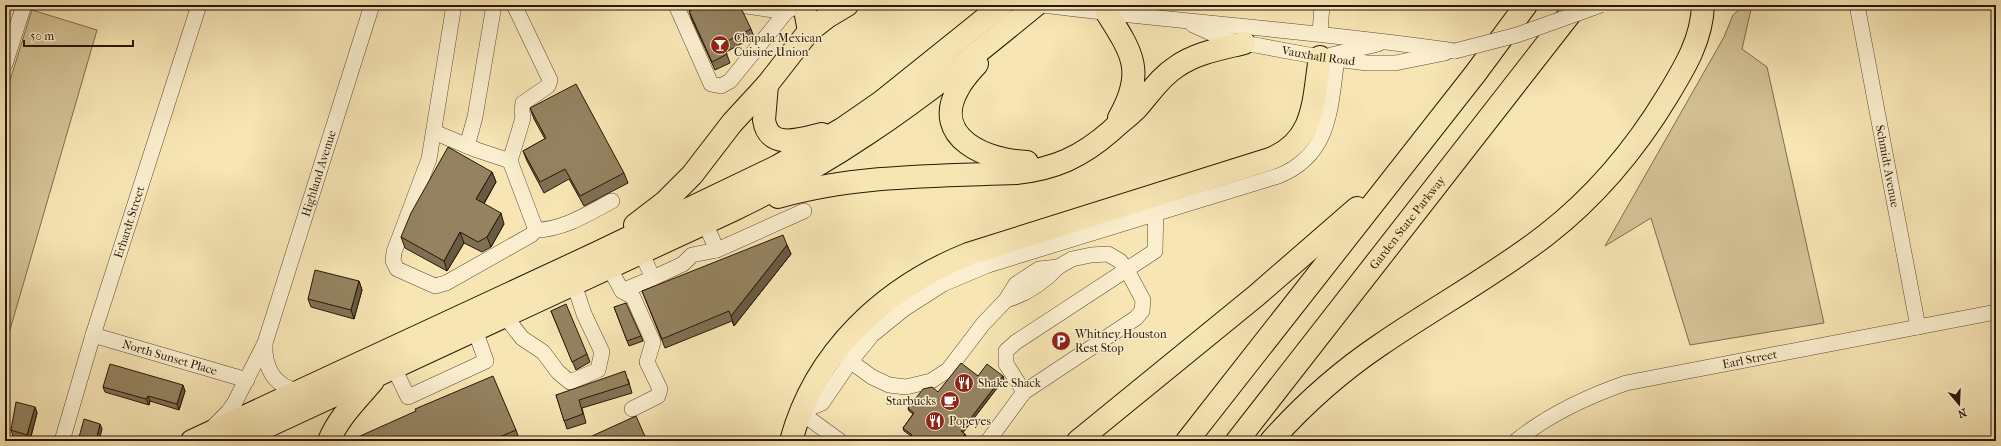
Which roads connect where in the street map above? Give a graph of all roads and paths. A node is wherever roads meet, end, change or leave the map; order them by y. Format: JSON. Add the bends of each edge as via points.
{"nodes":[{"id":1,"x":24,"y":5,"type":"edge"},
{"id":2,"x":199,"y":5,"type":"edge"},
{"id":3,"x":372,"y":5,"type":"edge"},
{"id":4,"x":454,"y":5,"type":"edge"},
{"id":5,"x":494,"y":5,"type":"edge"},
{"id":6,"x":514,"y":5,"type":"edge"},
{"id":7,"x":676,"y":5,"type":"edge"},
{"id":8,"x":740,"y":5,"type":"edge"},
{"id":9,"x":847,"y":5,"type":"edge"},
{"id":10,"x":1002,"y":5,"type":"edge"},
{"id":11,"x":1036,"y":5,"type":"edge"},
{"id":12,"x":1042,"y":5,"type":"edge"},
{"id":13,"x":1322,"y":5,"type":"edge"},
{"id":14,"x":1526,"y":5,"type":"edge"},
{"id":15,"x":1577,"y":5,"type":"edge"},
{"id":16,"x":1601,"y":5,"type":"edge"},
{"id":17,"x":1703,"y":5,"type":"edge"},
{"id":18,"x":1857,"y":5,"type":"edge"},
{"id":19,"x":796,"y":7,"type":"edge"},
{"id":20,"x":1107,"y":13,"type":"junction"},
{"id":21,"x":1018,"y":19,"type":"junction"},
{"id":22,"x":1185,"y":22,"type":"junction"},
{"id":23,"x":809,"y":31,"type":"junction"},
{"id":24,"x":1320,"y":33,"type":"junction"},
{"id":25,"x":1388,"y":41,"type":"junction"},
{"id":26,"x":1244,"y":44,"type":"junction"},
{"id":27,"x":1455,"y":51,"type":"junction"},
{"id":28,"x":1328,"y":58,"type":"junction"},
{"id":29,"x":5,"y":64,"type":"edge"},
{"id":30,"x":768,"y":85,"type":"junction"},
{"id":31,"x":842,"y":129,"type":"junction"},
{"id":32,"x":1111,"y":130,"type":"junction"},
{"id":33,"x":434,"y":132,"type":"junction"},
{"id":34,"x":467,"y":146,"type":"junction"},
{"id":35,"x":1068,"y":160,"type":"junction"},
{"id":36,"x":510,"y":161,"type":"junction"},
{"id":37,"x":1397,"y":173,"type":"junction"},
{"id":38,"x":1162,"y":193,"type":"junction"},
{"id":39,"x":612,"y":201,"type":"dead end"},
{"id":40,"x":733,"y":210,"type":"junction"},
{"id":41,"x":804,"y":211,"type":"dead end"},
{"id":42,"x":1155,"y":214,"type":"junction"},
{"id":43,"x":705,"y":223,"type":"junction"},
{"id":44,"x":536,"y":230,"type":"junction"},
{"id":45,"x":717,"y":250,"type":"junction"},
{"id":46,"x":641,"y":252,"type":"junction"},
{"id":47,"x":603,"y":260,"type":"junction"},
{"id":48,"x":1127,"y":270,"type":"junction"},
{"id":49,"x":653,"y":278,"type":"junction"},
{"id":50,"x":574,"y":284,"type":"junction"},
{"id":51,"x":622,"y":291,"type":"junction"},
{"id":52,"x":1996,"y":312,"type":"edge"},
{"id":53,"x":505,"y":316,"type":"junction"},
{"id":54,"x":1918,"y":327,"type":"junction"},
{"id":55,"x":474,"y":330,"type":"junction"},
{"id":56,"x":93,"y":335,"type":"junction"},
{"id":57,"x":265,"y":343,"type":"junction"},
{"id":58,"x":843,"y":356,"type":"junction"},
{"id":59,"x":386,"y":371,"type":"junction"},
{"id":60,"x":247,"y":380,"type":"junction"},
{"id":61,"x":299,"y":391,"type":"junction"},
{"id":62,"x":1024,"y":392,"type":"junction"},
{"id":63,"x":632,"y":409,"type":"dead end"},
{"id":64,"x":800,"y":412,"type":"junction"},
{"id":65,"x":194,"y":440,"type":"edge"},
{"id":66,"x":1519,"y":440,"type":"edge"},
{"id":67,"x":62,"y":441,"type":"edge"},
{"id":68,"x":236,"y":441,"type":"edge"},
{"id":69,"x":329,"y":441,"type":"edge"},
{"id":70,"x":791,"y":441,"type":"edge"},
{"id":71,"x":840,"y":441,"type":"edge"},
{"id":72,"x":988,"y":441,"type":"edge"},
{"id":73,"x":1078,"y":441,"type":"edge"},
{"id":74,"x":1187,"y":441,"type":"edge"},
{"id":75,"x":1238,"y":441,"type":"edge"},
{"id":76,"x":1271,"y":441,"type":"edge"}],
"edges":[{"from":1,"to":29,"type":"street"},
{"from":2,"to":56,"type":"street","name":"Erhardt Street"},
{"from":3,"to":57,"type":"street","name":"Highland Avenue"},
{"from":4,"to":33,"type":"street"},
{"from":5,"to":34,"type":"street"},
{"from":6,"to":36,"type":"street","via":[[550,80],[548,86],[524,103],[523,118]]},
{"from":7,"to":19,"type":"street","via":[[711,84],[721,86],[730,81]]},
{"from":8,"to":19,"type":"street"},
{"from":9,"to":23,"type":"highway"},
{"from":10,"to":31,"type":"highway","via":[[902,87]]},
{"from":11,"to":21,"type":"highway"},
{"from":12,"to":20,"type":"street","name":"Vauxhall Road"},
{"from":13,"to":24,"type":"street"},
{"from":14,"to":37,"type":"highway"},
{"from":15,"to":75,"type":"highway","name":"Garden State Parkway"},
{"from":16,"to":27,"type":"street","name":"Vauxhall Road","bridge":true,"via":[[1517,35]]},
{"from":17,"to":76,"type":"highway","via":[[1694,48],[1681,73],[1637,140],[1596,189],[1522,253],[1355,362],[1321,391]]},
{"from":18,"to":54,"type":"street","name":"Schmidt Avenue"},
{"from":19,"to":23,"type":"highway"},
{"from":20,"to":22,"type":"street","name":"Vauxhall Road"},
{"from":20,"to":32,"type":"highway","via":[[1127,45],[1134,68],[1130,95]]},
{"from":21,"to":35,"type":"highway","via":[[962,82],[954,97],[952,119],[958,133],[968,144],[993,158],[1026,162]]},
{"from":21,"to":40,"type":"highway","via":[[932,88],[867,134],[799,176]]},
{"from":22,"to":24,"type":"street","name":"Vauxhall Road"},
{"from":22,"to":26,"type":"street","name":"Vauxhall Road","via":[[1222,38]]},
{"from":23,"to":30,"type":"highway"},
{"from":24,"to":25,"type":"street","name":"Vauxhall Road"},
{"from":25,"to":27,"type":"street","name":"Vauxhall Road"},
{"from":25,"to":28,"type":"street"},
{"from":26,"to":28,"type":"street","name":"Vauxhall Road"},
{"from":26,"to":32,"type":"highway","via":[[1198,55],[1174,68],[1130,115]]},
{"from":27,"to":28,"type":"street","name":"Vauxhall Road","via":[[1386,64]]},
{"from":28,"to":38,"type":"highway","via":[[1309,121],[1302,136],[1292,147],[1270,159]]},
{"from":28,"to":42,"type":"street","via":[[1329,112],[1324,133],[1316,149],[1303,162],[1278,176]]},
{"from":30,"to":31,"type":"highway","via":[[764,120],[768,131],[775,137],[792,141]]},
{"from":30,"to":47,"type":"highway","via":[[732,123],[692,175]]},
{"from":31,"to":47,"type":"highway"},
{"from":32,"to":35,"type":"highway","via":[[1092,147]]},
{"from":33,"to":34,"type":"street"},
{"from":33,"to":44,"type":"street","via":[[429,159],[394,252],[393,261],[397,269],[435,286],[446,283]]},
{"from":34,"to":36,"type":"street"},
{"from":35,"to":40,"type":"highway","via":[[1035,171],[1016,173],[885,178],[833,184]]},
{"from":36,"to":44,"type":"street"},
{"from":37,"to":73,"type":"highway","via":[[1257,295]]},
{"from":37,"to":74,"type":"highway"},
{"from":38,"to":42,"type":"street"},
{"from":38,"to":58,"type":"highway","via":[[984,248],[937,267],[908,283],[882,302],[852,330]]},
{"from":39,"to":44,"type":"street","via":[[561,226]]},
{"from":40,"to":43,"type":"highway"},
{"from":41,"to":45,"type":"street"},
{"from":42,"to":48,"type":"street","via":[[1155,251]]},
{"from":42,"to":58,"type":"street","via":[[988,265],[943,284],[915,300]]},
{"from":43,"to":45,"type":"street"},
{"from":43,"to":46,"type":"highway"},
{"from":45,"to":49,"type":"street","via":[[692,255],[683,264]]},
{"from":46,"to":47,"type":"highway"},
{"from":46,"to":49,"type":"street"},
{"from":47,"to":50,"type":"highway"},
{"from":47,"to":51,"type":"street"},
{"from":47,"to":61,"type":"highway"},
{"from":48,"to":58,"type":"street","via":[[1114,257],[1102,254],[1072,258],[1058,267],[1039,269],[1016,284],[1006,300],[983,324],[948,370],[931,381],[906,387],[889,385],[872,377]]},
{"from":48,"to":62,"type":"street","via":[[1143,300],[1139,315]]},
{"from":48,"to":62,"type":"street","via":[[1009,347],[1005,355],[1006,364]]},
{"from":49,"to":51,"type":"street"},
{"from":50,"to":53,"type":"highway"},
{"from":50,"to":53,"type":"street","via":[[584,314],[602,352],[598,370],[570,382],[558,372],[543,352],[522,338]]},
{"from":51,"to":63,"type":"street","via":[[633,297],[653,342],[647,362],[660,389],[658,396]]},
{"from":52,"to":54,"type":"street","name":"Earl Street"},
{"from":53,"to":55,"type":"highway"},
{"from":54,"to":66,"type":"street","name":"Earl Street","via":[[1626,383],[1571,405],[1546,419]]},
{"from":55,"to":59,"type":"highway"},
{"from":55,"to":59,"type":"street","via":[[486,361],[408,397]]},
{"from":56,"to":60,"type":"street","name":"North Sunset Place"},
{"from":56,"to":67,"type":"street","name":"Erhardt Street"},
{"from":57,"to":60,"type":"street","name":"Highland Avenue"},
{"from":57,"to":61,"type":"street","name":"Highland Avenue","via":[[265,358],[270,373],[286,388]]},
{"from":58,"to":64,"type":"highway","via":[[815,381]]},
{"from":59,"to":68,"type":"highway"},
{"from":59,"to":69,"type":"highway","via":[[348,410],[334,428]]},
{"from":60,"to":65,"type":"street","name":"Highland Avenue","via":[[229,411]]},
{"from":61,"to":65,"type":"highway"},
{"from":62,"to":72,"type":"street"},
{"from":64,"to":70,"type":"highway"},
{"from":64,"to":71,"type":"street"}]}
